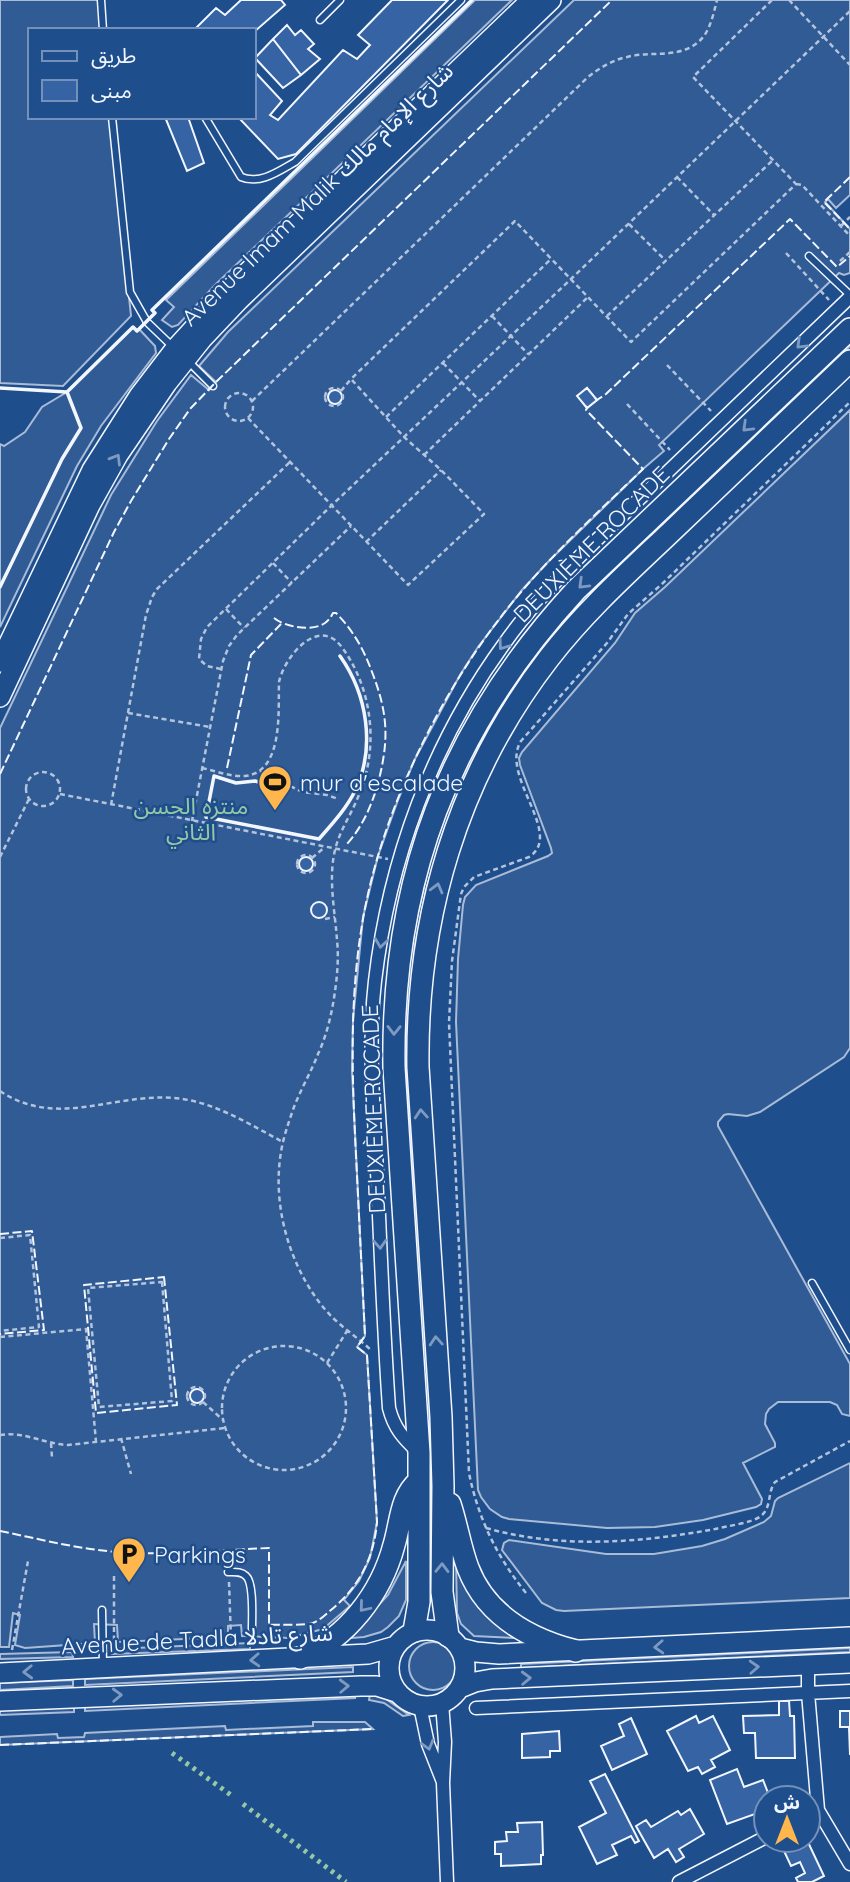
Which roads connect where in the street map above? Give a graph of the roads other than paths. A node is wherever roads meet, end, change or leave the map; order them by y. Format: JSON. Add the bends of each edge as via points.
{"nodes":[{"id":1,"x":101,"y":0,"type":"edge"},
{"id":2,"x":340,"y":0,"type":"edge"},
{"id":3,"x":461,"y":0,"type":"edge"},
{"id":4,"x":531,"y":0,"type":"edge"},
{"id":5,"x":551,"y":0,"type":"edge"},
{"id":6,"x":320,"y":20,"type":"dead end"},
{"id":7,"x":103,"y":28,"type":"edge"},
{"id":8,"x":112,"y":119,"type":"edge"},
{"id":9,"x":206,"y":119,"type":"edge"},
{"id":10,"x":809,"y":256,"type":"dead end"},
{"id":11,"x":850,"y":296,"type":"edge"},
{"id":12,"x":850,"y":329,"type":"edge"},
{"id":13,"x":181,"y":354,"type":"junction"},
{"id":14,"x":850,"y":361,"type":"edge"},
{"id":15,"x":212,"y":386,"type":"dead end"},
{"id":16,"x":0,"y":662,"type":"edge"},
{"id":17,"x":0,"y":697,"type":"edge"},
{"id":18,"x":812,"y":1283,"type":"dead end"},
{"id":19,"x":850,"y":1350,"type":"edge"},
{"id":20,"x":419,"y":1452,"type":"junction"},
{"id":21,"x":419,"y":1481,"type":"junction"},
{"id":22,"x":443,"y":1486,"type":"junction"},
{"id":23,"x":229,"y":1572,"type":"road end"},
{"id":24,"x":102,"y":1610,"type":"dead end"},
{"id":25,"x":252,"y":1629,"type":"dead end"},
{"id":26,"x":414,"y":1631,"type":"junction"},
{"id":27,"x":850,"y":1637,"type":"edge"},
{"id":28,"x":454,"y":1642,"type":"junction"},
{"id":29,"x":396,"y":1646,"type":"junction"},
{"id":30,"x":576,"y":1651,"type":"junction"},
{"id":31,"x":300,"y":1658,"type":"junction"},
{"id":32,"x":850,"y":1663,"type":"edge"},
{"id":33,"x":808,"y":1664,"type":"junction"},
{"id":34,"x":103,"y":1668,"type":"junction"},
{"id":35,"x":0,"y":1674,"type":"edge"},
{"id":36,"x":460,"y":1688,"type":"junction"},
{"id":37,"x":850,"y":1691,"type":"edge"},
{"id":38,"x":396,"y":1692,"type":"junction"},
{"id":39,"x":808,"y":1693,"type":"junction"},
{"id":40,"x":0,"y":1701,"type":"edge"},
{"id":41,"x":442,"y":1703,"type":"junction"},
{"id":42,"x":420,"y":1706,"type":"junction"},
{"id":43,"x":476,"y":1708,"type":"dead end"},
{"id":44,"x":443,"y":1783,"type":"junction"},
{"id":45,"x":812,"y":1784,"type":"edge"},
{"id":46,"x":822,"y":1825,"type":"edge"},
{"id":47,"x":752,"y":1844,"type":"edge"},
{"id":48,"x":850,"y":1864,"type":"edge"},
{"id":49,"x":447,"y":1882,"type":"edge"},
{"id":50,"x":678,"y":1882,"type":"edge"}],
"edges":[{"from":1,"to":7,"type":"lane"},
{"from":2,"to":6,"type":"lane"},
{"from":3,"to":9,"type":"lane","via":[[295,162],[275,173],[260,179],[241,177]]},
{"from":4,"to":13,"type":"main road","name":"Avenue Imam Malik شارع الإمام مالك","via":[[228,291]]},
{"from":5,"to":13,"type":"main road","name":"Avenue Imam Malik شارع الإمام مالك"},
{"from":8,"to":13,"type":"lane","via":[[130,292],[147,322]]},
{"from":10,"to":11,"type":"lane"},
{"from":11,"to":20,"type":"street","one_way":true,"via":[[542,596],[470,694],[418,802],[384,920],[372,1044],[390,1408],[402,1437]]},
{"from":12,"to":20,"type":"highway","name":"DEUXIÈME ROCADE","one_way":true,"via":[[552,616],[489,701],[433,816],[403,929],[393,1033]]},
{"from":13,"to":15,"type":"lane"},
{"from":13,"to":16,"type":"main road","name":"Avenue Imam Malik شارع الإمام مالك","via":[[128,412],[92,470]]},
{"from":17,"to":13,"type":"main road","name":"Avenue Imam Malik شارع الإمام مالك","one_way":true,"via":[[104,480]]},
{"from":22,"to":14,"type":"highway","name":"DEUXIÈME ROCADE","one_way":true,"via":[[417,1033],[427,933],[453,835],[500,733],[570,631]]},
{"from":18,"to":19,"type":"lane"},
{"from":20,"to":21,"type":"highway","name":"DEUXIÈME ROCADE"},
{"from":21,"to":26,"type":"highway","name":"DEUXIÈME ROCADE","via":[[419,1602]]},
{"from":21,"to":31,"type":"highway","one_way":true,"via":[[405,1501],[391,1554],[369,1602],[331,1638]]},
{"from":28,"to":22,"type":"highway","name":"DEUXIÈME ROCADE","one_way":true,"via":[[442,1592]]},
{"from":22,"to":30,"type":"highway","via":[[468,1569],[482,1596],[519,1629]]},
{"from":23,"to":25,"type":"lane","via":[[248,1578]]},
{"from":24,"to":34,"type":"lane"},
{"from":26,"to":28,"type":"main road","via":[[432,1630]]},
{"from":26,"to":29,"type":"main road"},
{"from":27,"to":30,"type":"main road","one_way":true},
{"from":28,"to":30,"type":"main road","via":[[491,1654]]},
{"from":28,"to":36,"type":"main road","via":[[465,1661]]},
{"from":29,"to":31,"type":"main road","name":"Avenue de Tadla شارع تادلا","via":[[368,1654]]},
{"from":29,"to":38,"type":"main road","via":[[388,1669]]},
{"from":31,"to":34,"type":"main road","name":"Avenue de Tadla شارع تادلا","one_way":true},
{"from":32,"to":33,"type":"main road"},
{"from":36,"to":33,"type":"main road","one_way":true,"via":[[492,1679]]},
{"from":33,"to":39,"type":"street"},
{"from":34,"to":35,"type":"main road","name":"Avenue de Tadla شارع تادلا","one_way":true},
{"from":36,"to":41,"type":"main road"},
{"from":37,"to":39,"type":"street"},
{"from":40,"to":38,"type":"main road","one_way":true,"via":[[361,1686]]},
{"from":38,"to":42,"type":"main road"},
{"from":39,"to":43,"type":"street"},
{"from":39,"to":45,"type":"street"},
{"from":41,"to":42,"type":"main road"},
{"from":41,"to":44,"type":"street"},
{"from":42,"to":44,"type":"street","one_way":true},
{"from":44,"to":49,"type":"street"},
{"from":46,"to":48,"type":"street"},
{"from":47,"to":50,"type":"street"}]}
